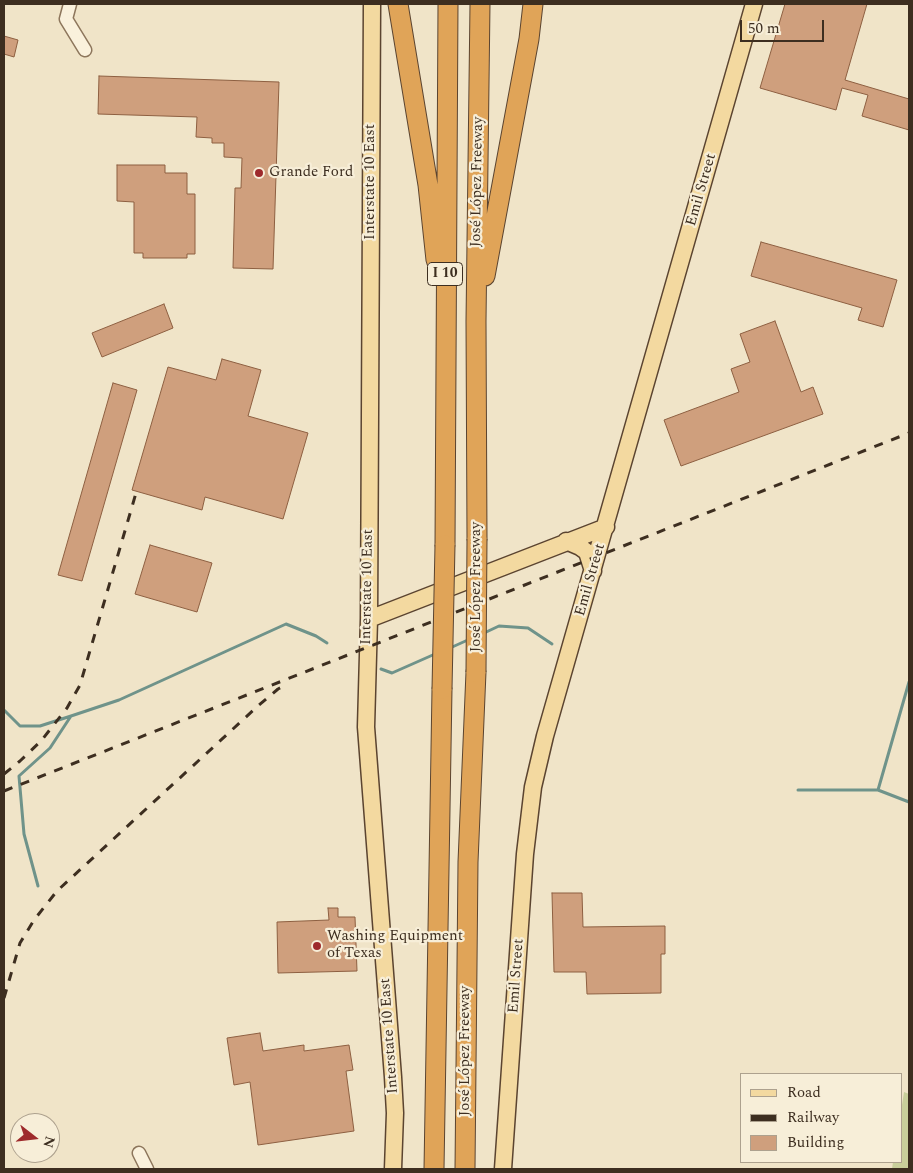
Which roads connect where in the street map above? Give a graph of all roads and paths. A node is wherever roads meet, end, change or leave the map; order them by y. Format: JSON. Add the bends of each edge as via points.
{"nodes":[{"id":1,"x":70,"y":4,"type":"edge"},
{"id":2,"x":372,"y":4,"type":"edge"},
{"id":3,"x":398,"y":4,"type":"edge"},
{"id":4,"x":448,"y":4,"type":"edge"},
{"id":5,"x":480,"y":4,"type":"edge"},
{"id":6,"x":534,"y":4,"type":"edge"},
{"id":7,"x":754,"y":4,"type":"edge"},
{"id":8,"x":85,"y":50,"type":"dead end"},
{"id":9,"x":445,"y":314,"type":"junction"},
{"id":10,"x":476,"y":321,"type":"junction"},
{"id":11,"x":606,"y":527,"type":"junction"},
{"id":12,"x":566,"y":541,"type":"junction"},
{"id":13,"x":594,"y":571,"type":"junction"},
{"id":14,"x":369,"y":619,"type":"junction"},
{"id":15,"x":139,"y":1153,"type":"dead end"},
{"id":16,"x":147,"y":1169,"type":"edge"},
{"id":17,"x":393,"y":1169,"type":"edge"},
{"id":18,"x":434,"y":1169,"type":"edge"},
{"id":19,"x":465,"y":1169,"type":"edge"},
{"id":20,"x":503,"y":1169,"type":"edge"}],
"edges":[{"from":1,"to":8,"type":"street","via":[[66,19]]},
{"from":2,"to":14,"type":"main road","name":"Interstate 10 East"},
{"from":3,"to":9,"type":"highway","via":[[428,185]]},
{"from":4,"to":9,"type":"highway","name":"José López Freeway","number":"I 10"},
{"from":5,"to":10,"type":"highway","name":"José López Freeway","number":"I 10"},
{"from":6,"to":10,"type":"highway"},
{"from":7,"to":11,"type":"main road","name":"Emil Street"},
{"from":9,"to":18,"type":"highway","name":"José López Freeway","number":"I 10","bridge":true,"via":[[445,545]]},
{"from":10,"to":19,"type":"highway","name":"José López Freeway","number":"I 10","bridge":true,"via":[[476,672],[468,862]]},
{"from":11,"to":12,"type":"main road"},
{"from":11,"to":13,"type":"main road","name":"Emil Street"},
{"from":12,"to":13,"type":"main road","via":[[587,552]]},
{"from":12,"to":14,"type":"main road"},
{"from":13,"to":20,"type":"main road","name":"Emil Street","via":[[533,787],[525,854]]},
{"from":14,"to":17,"type":"main road","name":"Interstate 10 East","via":[[366,727],[393,1077]]},
{"from":15,"to":16,"type":"street"}]}
